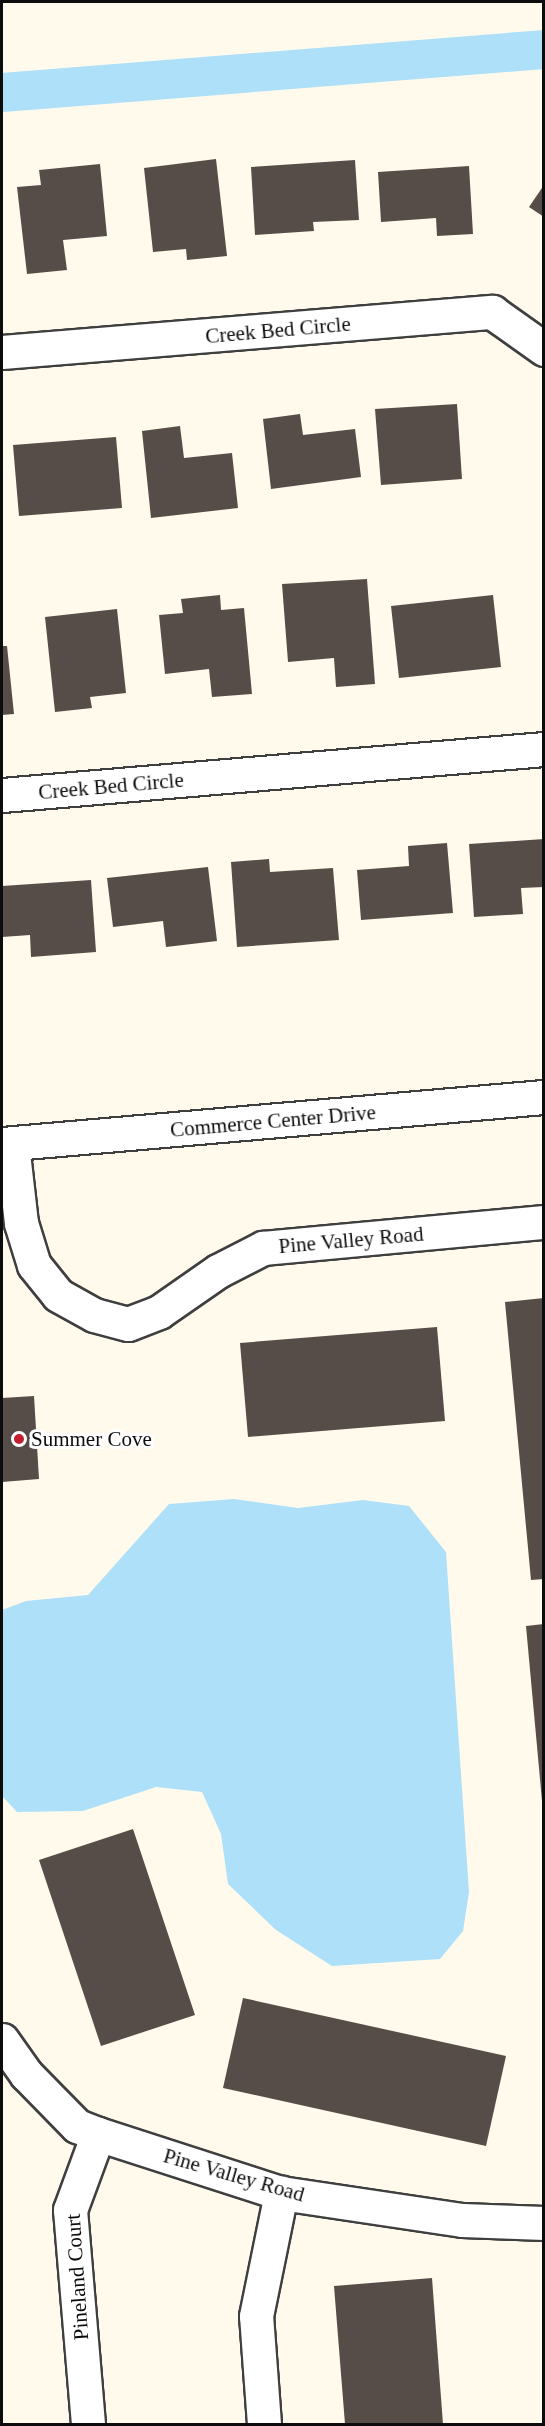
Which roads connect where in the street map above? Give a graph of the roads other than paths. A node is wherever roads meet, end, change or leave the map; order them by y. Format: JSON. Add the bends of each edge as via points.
{"nodes":[{"id":1,"x":543,"y":349,"type":"edge"},
{"id":2,"x":2,"y":352,"type":"edge"},
{"id":3,"x":543,"y":749,"type":"edge"},
{"id":4,"x":2,"y":795,"type":"edge"},
{"id":5,"x":543,"y":1097,"type":"edge"},
{"id":6,"x":7,"y":1144,"type":"edge"},
{"id":7,"x":543,"y":1222,"type":"edge"},
{"id":8,"x":2,"y":2040,"type":"edge"},
{"id":9,"x":98,"y":2134,"type":"junction"},
{"id":10,"x":280,"y":2193,"type":"junction"},
{"id":11,"x":543,"y":2223,"type":"edge"},
{"id":12,"x":88,"y":2424,"type":"edge"},
{"id":13,"x":264,"y":2424,"type":"edge"}],
"edges":[{"from":1,"to":2,"type":"street","name":"Creek Bed Circle","via":[[492,312]]},
{"from":3,"to":4,"type":"street","name":"Creek Bed Circle"},
{"from":5,"to":6,"type":"street","name":"Commerce Center Drive"},
{"from":6,"to":7,"type":"street","name":"Pine Valley Road","via":[[21,1223],[34,1265],[58,1294],[94,1316],[128,1323],[159,1312],[218,1271],[263,1248]]},
{"from":8,"to":9,"type":"street","name":"Pine Valley Road","via":[[26,2074],[77,2126]]},
{"from":9,"to":10,"type":"street","name":"Pine Valley Road"},
{"from":9,"to":12,"type":"street","name":"Pineland Court","via":[[70,2210]]},
{"from":10,"to":11,"type":"street","name":"Pine Valley Road","via":[[462,2220]]},
{"from":10,"to":13,"type":"street","via":[[256,2316]]}]}
